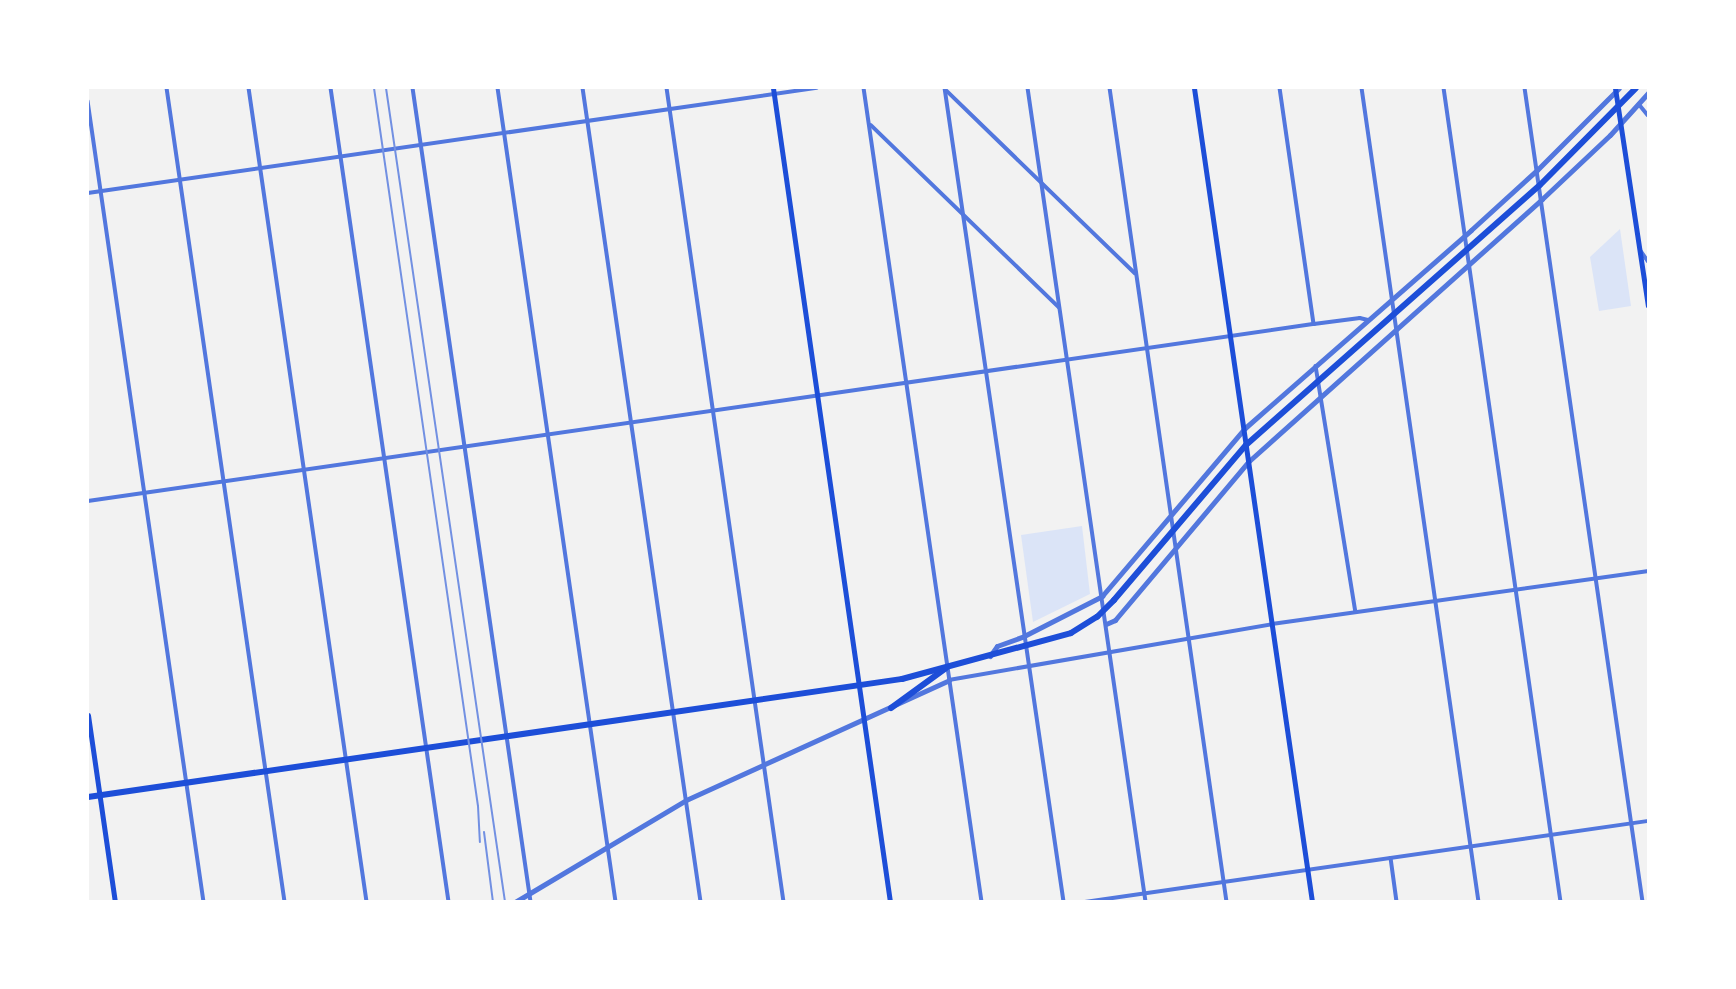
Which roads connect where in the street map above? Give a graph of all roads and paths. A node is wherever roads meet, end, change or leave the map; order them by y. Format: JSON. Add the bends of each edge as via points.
{"nodes":[{"id":1,"x":167,"y":88,"type":"edge"},
{"id":2,"x":249,"y":88,"type":"edge"},
{"id":3,"x":331,"y":88,"type":"edge"},
{"id":4,"x":413,"y":88,"type":"edge"},
{"id":5,"x":498,"y":88,"type":"edge"},
{"id":6,"x":583,"y":88,"type":"edge"},
{"id":7,"x":667,"y":88,"type":"edge"},
{"id":8,"x":816,"y":88,"type":"edge"},
{"id":9,"x":864,"y":88,"type":"edge"},
{"id":10,"x":1028,"y":88,"type":"edge"},
{"id":11,"x":1110,"y":88,"type":"edge"},
{"id":12,"x":1195,"y":88,"type":"edge"},
{"id":13,"x":1280,"y":88,"type":"edge"},
{"id":14,"x":1362,"y":88,"type":"edge"},
{"id":15,"x":1444,"y":88,"type":"edge"},
{"id":16,"x":1525,"y":88,"type":"edge"},
{"id":17,"x":1636,"y":88,"type":"edge"},
{"id":18,"x":945,"y":89,"type":"edge"},
{"id":19,"x":1617,"y":89,"type":"edge"},
{"id":20,"x":773,"y":90,"type":"edge"},
{"id":21,"x":1648,"y":93,"type":"edge"},
{"id":22,"x":88,"y":102,"type":"edge"},
{"id":23,"x":1639,"y":104,"type":"junction"},
{"id":24,"x":1618,"y":108,"type":"junction"},
{"id":25,"x":670,"y":109,"type":"junction"},
{"id":26,"x":1648,"y":115,"type":"edge"},
{"id":27,"x":588,"y":121,"type":"junction"},
{"id":28,"x":869,"y":124,"type":"junction"},
{"id":29,"x":1620,"y":124,"type":"junction"},
{"id":30,"x":505,"y":132,"type":"junction"},
{"id":31,"x":421,"y":144,"type":"junction"},
{"id":32,"x":341,"y":156,"type":"junction"},
{"id":33,"x":261,"y":168,"type":"junction"},
{"id":34,"x":1537,"y":170,"type":"junction"},
{"id":35,"x":181,"y":180,"type":"junction"},
{"id":36,"x":1041,"y":183,"type":"junction"},
{"id":37,"x":1539,"y":185,"type":"junction"},
{"id":38,"x":100,"y":191,"type":"junction"},
{"id":39,"x":88,"y":193,"type":"edge"},
{"id":40,"x":1542,"y":199,"type":"junction"},
{"id":41,"x":964,"y":215,"type":"junction"},
{"id":42,"x":1466,"y":235,"type":"junction"},
{"id":43,"x":1640,"y":249,"type":"junction"},
{"id":44,"x":1467,"y":250,"type":"junction"},
{"id":45,"x":1648,"y":250,"type":"edge"},
{"id":46,"x":1648,"y":261,"type":"edge"},
{"id":47,"x":1469,"y":264,"type":"junction"},
{"id":48,"x":1137,"y":274,"type":"junction"},
{"id":49,"x":1393,"y":299,"type":"junction"},
{"id":50,"x":1648,"y":306,"type":"edge"},
{"id":51,"x":1059,"y":307,"type":"junction"},
{"id":52,"x":1394,"y":313,"type":"junction"},
{"id":53,"x":1368,"y":320,"type":"junction"},
{"id":54,"x":1314,"y":324,"type":"junction"},
{"id":55,"x":1396,"y":330,"type":"junction"},
{"id":56,"x":1231,"y":336,"type":"junction"},
{"id":57,"x":1147,"y":348,"type":"junction"},
{"id":58,"x":1067,"y":360,"type":"junction"},
{"id":59,"x":1316,"y":366,"type":"junction"},
{"id":60,"x":987,"y":371,"type":"junction"},
{"id":61,"x":1320,"y":380,"type":"junction"},
{"id":62,"x":907,"y":383,"type":"junction"},
{"id":63,"x":1323,"y":395,"type":"junction"},
{"id":64,"x":817,"y":396,"type":"junction"},
{"id":65,"x":713,"y":411,"type":"junction"},
{"id":66,"x":632,"y":422,"type":"junction"},
{"id":67,"x":1245,"y":428,"type":"junction"},
{"id":68,"x":548,"y":435,"type":"junction"},
{"id":69,"x":1247,"y":445,"type":"junction"},
{"id":70,"x":465,"y":447,"type":"junction"},
{"id":71,"x":385,"y":458,"type":"junction"},
{"id":72,"x":1249,"y":461,"type":"junction"},
{"id":73,"x":305,"y":470,"type":"junction"},
{"id":74,"x":225,"y":481,"type":"junction"},
{"id":75,"x":144,"y":492,"type":"junction"},
{"id":76,"x":88,"y":501,"type":"edge"},
{"id":77,"x":1171,"y":514,"type":"junction"},
{"id":78,"x":1173,"y":530,"type":"junction"},
{"id":79,"x":1176,"y":548,"type":"junction"},
{"id":80,"x":1648,"y":571,"type":"edge"},
{"id":81,"x":1597,"y":579,"type":"junction"},
{"id":82,"x":1516,"y":590,"type":"junction"},
{"id":83,"x":1102,"y":596,"type":"junction"},
{"id":84,"x":1436,"y":601,"type":"junction"},
{"id":85,"x":1104,"y":610,"type":"junction"},
{"id":86,"x":1356,"y":612,"type":"junction"},
{"id":87,"x":1106,"y":624,"type":"junction"},
{"id":88,"x":1272,"y":624,"type":"junction"},
{"id":89,"x":1024,"y":636,"type":"junction"},
{"id":90,"x":1189,"y":638,"type":"junction"},
{"id":91,"x":1026,"y":647,"type":"junction"},
{"id":92,"x":1110,"y":653,"type":"junction"},
{"id":93,"x":990,"y":656,"type":"junction"},
{"id":94,"x":1029,"y":666,"type":"junction"},
{"id":95,"x":947,"y":667,"type":"junction"},
{"id":96,"x":949,"y":680,"type":"junction"},
{"id":97,"x":859,"y":685,"type":"junction"},
{"id":98,"x":755,"y":700,"type":"junction"},
{"id":99,"x":891,"y":708,"type":"junction"},
{"id":100,"x":674,"y":712,"type":"junction"},
{"id":101,"x":88,"y":715,"type":"edge"},
{"id":102,"x":864,"y":720,"type":"junction"},
{"id":103,"x":590,"y":724,"type":"junction"},
{"id":104,"x":507,"y":736,"type":"junction"},
{"id":105,"x":427,"y":748,"type":"junction"},
{"id":106,"x":347,"y":760,"type":"junction"},
{"id":107,"x":764,"y":763,"type":"junction"},
{"id":108,"x":267,"y":772,"type":"junction"},
{"id":109,"x":186,"y":783,"type":"junction"},
{"id":110,"x":99,"y":796,"type":"junction"},
{"id":111,"x":88,"y":797,"type":"edge"},
{"id":112,"x":686,"y":800,"type":"junction"},
{"id":113,"x":1648,"y":821,"type":"edge"},
{"id":114,"x":1632,"y":823,"type":"junction"},
{"id":115,"x":1552,"y":834,"type":"junction"},
{"id":116,"x":608,"y":846,"type":"junction"},
{"id":117,"x":1471,"y":846,"type":"junction"},
{"id":118,"x":1391,"y":858,"type":"junction"},
{"id":119,"x":1308,"y":869,"type":"junction"},
{"id":120,"x":1224,"y":881,"type":"junction"},
{"id":121,"x":530,"y":893,"type":"junction"},
{"id":122,"x":1144,"y":893,"type":"junction"},
{"id":123,"x":115,"y":901,"type":"edge"},
{"id":124,"x":204,"y":901,"type":"edge"},
{"id":125,"x":285,"y":901,"type":"edge"},
{"id":126,"x":367,"y":901,"type":"edge"},
{"id":127,"x":449,"y":901,"type":"edge"},
{"id":128,"x":515,"y":901,"type":"edge"},
{"id":129,"x":531,"y":901,"type":"edge"},
{"id":130,"x":616,"y":901,"type":"edge"},
{"id":131,"x":701,"y":901,"type":"edge"},
{"id":132,"x":784,"y":901,"type":"edge"},
{"id":133,"x":890,"y":901,"type":"edge"},
{"id":134,"x":982,"y":901,"type":"edge"},
{"id":135,"x":1064,"y":901,"type":"edge"},
{"id":136,"x":1085,"y":901,"type":"edge"},
{"id":137,"x":1146,"y":901,"type":"edge"},
{"id":138,"x":1227,"y":901,"type":"edge"},
{"id":139,"x":1312,"y":901,"type":"edge"},
{"id":140,"x":1397,"y":901,"type":"edge"},
{"id":141,"x":1479,"y":901,"type":"edge"},
{"id":142,"x":1561,"y":901,"type":"edge"},
{"id":143,"x":1643,"y":901,"type":"edge"}],
"edges":[{"from":1,"to":35,"type":"street"},
{"from":2,"to":33,"type":"street"},
{"from":3,"to":32,"type":"street"},
{"from":4,"to":31,"type":"street"},
{"from":5,"to":30,"type":"street"},
{"from":6,"to":27,"type":"street"},
{"from":7,"to":25,"type":"street"},
{"from":8,"to":20,"type":"street"},
{"from":9,"to":28,"type":"street"},
{"from":10,"to":36,"type":"street"},
{"from":11,"to":48,"type":"street"},
{"from":12,"to":56,"type":"main road"},
{"from":13,"to":54,"type":"street"},
{"from":14,"to":49,"type":"street"},
{"from":15,"to":42,"type":"street"},
{"from":16,"to":34,"type":"street"},
{"from":17,"to":24,"type":"main road"},
{"from":18,"to":36,"type":"street"},
{"from":18,"to":41,"type":"street"},
{"from":19,"to":24,"type":"main road"},
{"from":19,"to":34,"type":"street"},
{"from":20,"to":25,"type":"street"},
{"from":20,"to":64,"type":"main road"},
{"from":21,"to":23,"type":"street"},
{"from":22,"to":38,"type":"street"},
{"from":23,"to":26,"type":"street"},
{"from":23,"to":29,"type":"street"},
{"from":24,"to":29,"type":"main road"},
{"from":24,"to":37,"type":"main road"},
{"from":25,"to":27,"type":"street"},
{"from":25,"to":65,"type":"street"},
{"from":27,"to":30,"type":"street"},
{"from":27,"to":66,"type":"street"},
{"from":28,"to":41,"type":"street"},
{"from":28,"to":62,"type":"street"},
{"from":29,"to":40,"type":"street"},
{"from":29,"to":43,"type":"main road"},
{"from":30,"to":31,"type":"street"},
{"from":30,"to":68,"type":"street"},
{"from":31,"to":32,"type":"street"},
{"from":31,"to":70,"type":"street"},
{"from":32,"to":33,"type":"street"},
{"from":32,"to":71,"type":"street"},
{"from":33,"to":35,"type":"street"},
{"from":33,"to":73,"type":"street"},
{"from":34,"to":37,"type":"street"},
{"from":34,"to":42,"type":"street"},
{"from":35,"to":38,"type":"street"},
{"from":35,"to":74,"type":"street"},
{"from":36,"to":48,"type":"street"},
{"from":36,"to":51,"type":"street"},
{"from":37,"to":40,"type":"street"},
{"from":37,"to":44,"type":"main road"},
{"from":38,"to":39,"type":"street"},
{"from":38,"to":75,"type":"street"},
{"from":40,"to":47,"type":"street"},
{"from":40,"to":81,"type":"street"},
{"from":41,"to":51,"type":"street"},
{"from":41,"to":60,"type":"street"},
{"from":42,"to":44,"type":"street"},
{"from":42,"to":49,"type":"street"},
{"from":43,"to":45,"type":"street"},
{"from":43,"to":46,"type":"street"},
{"from":43,"to":50,"type":"main road"},
{"from":44,"to":47,"type":"street"},
{"from":44,"to":52,"type":"main road"},
{"from":47,"to":55,"type":"street"},
{"from":47,"to":82,"type":"street"},
{"from":48,"to":57,"type":"street"},
{"from":49,"to":52,"type":"street"},
{"from":49,"to":53,"type":"street"},
{"from":51,"to":58,"type":"street"},
{"from":52,"to":55,"type":"street"},
{"from":52,"to":61,"type":"main road"},
{"from":53,"to":54,"type":"street"},
{"from":53,"to":59,"type":"street"},
{"from":54,"to":56,"type":"street"},
{"from":55,"to":63,"type":"street"},
{"from":55,"to":84,"type":"street"},
{"from":56,"to":57,"type":"street"},
{"from":56,"to":67,"type":"main road"},
{"from":57,"to":58,"type":"street"},
{"from":57,"to":77,"type":"street"},
{"from":58,"to":60,"type":"street"},
{"from":58,"to":83,"type":"street"},
{"from":59,"to":61,"type":"street"},
{"from":59,"to":67,"type":"street"},
{"from":60,"to":62,"type":"street"},
{"from":60,"to":89,"type":"street"},
{"from":61,"to":63,"type":"street"},
{"from":61,"to":69,"type":"main road"},
{"from":62,"to":64,"type":"street"},
{"from":62,"to":95,"type":"street"},
{"from":63,"to":72,"type":"street"},
{"from":63,"to":86,"type":"street"},
{"from":64,"to":65,"type":"street"},
{"from":64,"to":97,"type":"main road"},
{"from":65,"to":66,"type":"street"},
{"from":65,"to":98,"type":"street"},
{"from":66,"to":68,"type":"street"},
{"from":66,"to":100,"type":"street"},
{"from":67,"to":69,"type":"main road"},
{"from":67,"to":77,"type":"street"},
{"from":68,"to":70,"type":"street"},
{"from":68,"to":103,"type":"street"},
{"from":69,"to":72,"type":"main road"},
{"from":69,"to":78,"type":"main road"},
{"from":70,"to":71,"type":"street"},
{"from":70,"to":104,"type":"street"},
{"from":71,"to":73,"type":"street"},
{"from":71,"to":105,"type":"street"},
{"from":72,"to":79,"type":"street"},
{"from":72,"to":88,"type":"main road"},
{"from":73,"to":74,"type":"street"},
{"from":73,"to":106,"type":"street"},
{"from":74,"to":75,"type":"street"},
{"from":74,"to":108,"type":"street"},
{"from":75,"to":76,"type":"street"},
{"from":75,"to":109,"type":"street"},
{"from":77,"to":78,"type":"street"},
{"from":77,"to":83,"type":"street"},
{"from":78,"to":79,"type":"street"},
{"from":78,"to":85,"type":"main road"},
{"from":79,"to":87,"type":"street","via":[[1115,620]]},
{"from":79,"to":90,"type":"street"},
{"from":80,"to":81,"type":"street"},
{"from":81,"to":82,"type":"street"},
{"from":81,"to":114,"type":"street"},
{"from":82,"to":84,"type":"street"},
{"from":82,"to":115,"type":"street"},
{"from":83,"to":85,"type":"street"},
{"from":83,"to":89,"type":"street"},
{"from":84,"to":86,"type":"street"},
{"from":84,"to":117,"type":"street"},
{"from":85,"to":87,"type":"street"},
{"from":85,"to":91,"type":"main road","via":[[1072,634]]},
{"from":86,"to":88,"type":"street"},
{"from":87,"to":92,"type":"street"},
{"from":88,"to":90,"type":"street"},
{"from":88,"to":119,"type":"main road"},
{"from":89,"to":91,"type":"street"},
{"from":89,"to":93,"type":"street","via":[[997,646]]},
{"from":90,"to":92,"type":"street"},
{"from":90,"to":120,"type":"street"},
{"from":91,"to":93,"type":"main road"},
{"from":91,"to":94,"type":"street"},
{"from":92,"to":94,"type":"street"},
{"from":92,"to":122,"type":"street"},
{"from":93,"to":95,"type":"main road"},
{"from":94,"to":96,"type":"street"},
{"from":94,"to":135,"type":"street"},
{"from":95,"to":96,"type":"street"},
{"from":95,"to":97,"type":"main road"},
{"from":95,"to":99,"type":"main road"},
{"from":96,"to":99,"type":"street"},
{"from":96,"to":134,"type":"street"},
{"from":97,"to":98,"type":"main road"},
{"from":97,"to":102,"type":"main road"},
{"from":98,"to":100,"type":"main road"},
{"from":98,"to":107,"type":"street"},
{"from":99,"to":102,"type":"street"},
{"from":100,"to":103,"type":"main road"},
{"from":100,"to":112,"type":"street"},
{"from":101,"to":110,"type":"main road"},
{"from":102,"to":107,"type":"street"},
{"from":102,"to":133,"type":"main road"},
{"from":103,"to":104,"type":"main road"},
{"from":103,"to":116,"type":"street"},
{"from":104,"to":105,"type":"main road"},
{"from":104,"to":121,"type":"street"},
{"from":105,"to":106,"type":"main road"},
{"from":105,"to":127,"type":"street"},
{"from":106,"to":108,"type":"main road"},
{"from":106,"to":126,"type":"street"},
{"from":107,"to":112,"type":"street"},
{"from":107,"to":132,"type":"street"},
{"from":108,"to":109,"type":"main road"},
{"from":108,"to":125,"type":"street"},
{"from":109,"to":110,"type":"main road"},
{"from":109,"to":124,"type":"street"},
{"from":110,"to":111,"type":"main road"},
{"from":110,"to":123,"type":"main road"},
{"from":112,"to":116,"type":"street"},
{"from":112,"to":131,"type":"street"},
{"from":113,"to":114,"type":"street"},
{"from":114,"to":115,"type":"street"},
{"from":114,"to":143,"type":"street"},
{"from":115,"to":117,"type":"street"},
{"from":115,"to":142,"type":"street"},
{"from":116,"to":121,"type":"street"},
{"from":116,"to":130,"type":"street"},
{"from":117,"to":118,"type":"street"},
{"from":117,"to":141,"type":"street"},
{"from":118,"to":119,"type":"street"},
{"from":118,"to":140,"type":"street"},
{"from":119,"to":120,"type":"street"},
{"from":119,"to":139,"type":"main road"},
{"from":120,"to":122,"type":"street"},
{"from":120,"to":138,"type":"street"},
{"from":121,"to":128,"type":"street"},
{"from":121,"to":129,"type":"street"},
{"from":122,"to":136,"type":"street"},
{"from":122,"to":137,"type":"street"}]}
